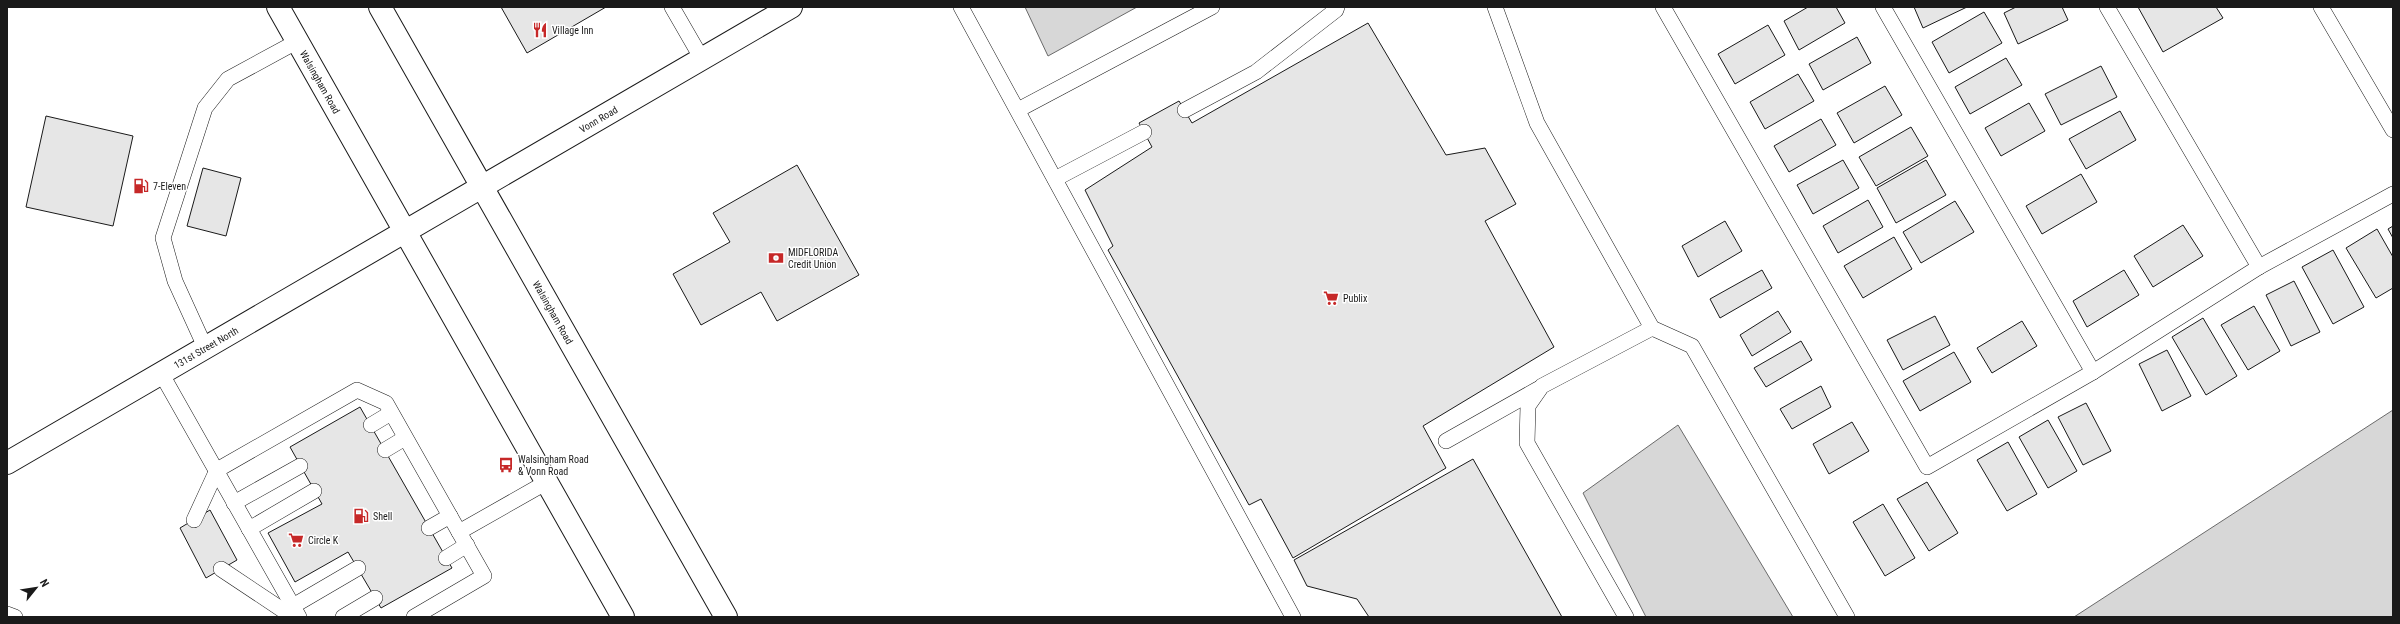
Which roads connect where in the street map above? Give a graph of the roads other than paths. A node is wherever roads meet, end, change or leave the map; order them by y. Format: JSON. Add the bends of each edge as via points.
{"nodes":[{"id":1,"x":278,"y":7,"type":"edge"},
{"id":2,"x":380,"y":7,"type":"edge"},
{"id":3,"x":672,"y":7,"type":"edge"},
{"id":4,"x":791,"y":7,"type":"edge"},
{"id":5,"x":962,"y":7,"type":"edge"},
{"id":6,"x":1212,"y":7,"type":"edge"},
{"id":7,"x":1337,"y":7,"type":"edge"},
{"id":8,"x":1495,"y":7,"type":"edge"},
{"id":9,"x":1663,"y":7,"type":"edge"},
{"id":10,"x":1883,"y":7,"type":"edge"},
{"id":11,"x":2107,"y":7,"type":"edge"},
{"id":12,"x":2321,"y":7,"type":"edge"},
{"id":13,"x":298,"y":41,"type":"junction"},
{"id":14,"x":702,"y":59,"type":"junction"},
{"id":15,"x":1018,"y":110,"type":"junction"},
{"id":16,"x":1185,"y":110,"type":"dead end"},
{"id":17,"x":2393,"y":130,"type":"edge"},
{"id":18,"x":1144,"y":132,"type":"dead end"},
{"id":19,"x":1055,"y":179,"type":"junction"},
{"id":20,"x":482,"y":186,"type":"junction"},
{"id":21,"x":2393,"y":194,"type":"edge"},
{"id":22,"x":405,"y":230,"type":"junction"},
{"id":23,"x":2259,"y":267,"type":"junction"},
{"id":24,"x":1652,"y":328,"type":"junction"},
{"id":25,"x":205,"y":346,"type":"junction"},
{"id":26,"x":2093,"y":372,"type":"junction"},
{"id":27,"x":161,"y":373,"type":"junction"},
{"id":28,"x":1542,"y":386,"type":"junction"},
{"id":29,"x":391,"y":413,"type":"junction"},
{"id":30,"x":371,"y":425,"type":"dead end"},
{"id":31,"x":405,"y":438,"type":"junction"},
{"id":32,"x":1446,"y":441,"type":"dead end"},
{"id":33,"x":385,"y":450,"type":"dead end"},
{"id":34,"x":7,"y":462,"type":"edge"},
{"id":35,"x":300,"y":466,"type":"dead end"},
{"id":36,"x":217,"y":470,"type":"junction"},
{"id":37,"x":547,"y":482,"type":"junction"},
{"id":38,"x":314,"y":491,"type":"dead end"},
{"id":39,"x":234,"y":503,"type":"junction"},
{"id":40,"x":450,"y":516,"type":"junction"},
{"id":41,"x":194,"y":520,"type":"dead end"},
{"id":42,"x":429,"y":528,"type":"dead end"},
{"id":43,"x":249,"y":529,"type":"junction"},
{"id":44,"x":459,"y":532,"type":"junction"},
{"id":45,"x":467,"y":546,"type":"junction"},
{"id":46,"x":446,"y":558,"type":"dead end"},
{"id":47,"x":358,"y":568,"type":"dead end"},
{"id":48,"x":221,"y":569,"type":"dead end"},
{"id":49,"x":375,"y":598,"type":"dead end"},
{"id":50,"x":295,"y":613,"type":"edge"},
{"id":51,"x":7,"y":614,"type":"edge"},
{"id":52,"x":621,"y":616,"type":"edge"},
{"id":53,"x":15,"y":617,"type":"edge"},
{"id":54,"x":343,"y":617,"type":"edge"},
{"id":55,"x":414,"y":617,"type":"edge"},
{"id":56,"x":726,"y":617,"type":"edge"},
{"id":57,"x":1293,"y":617,"type":"edge"},
{"id":58,"x":1626,"y":617,"type":"edge"},
{"id":59,"x":1847,"y":617,"type":"edge"}],
"edges":[{"from":1,"to":13,"type":"main road","name":"Walsingham Road"},
{"from":2,"to":20,"type":"main road","name":"Walsingham Road"},
{"from":3,"to":14,"type":"lane"},
{"from":4,"to":14,"type":"main road","name":"Vonn Road"},
{"from":5,"to":15,"type":"lane"},
{"from":6,"to":15,"type":"lane"},
{"from":7,"to":16,"type":"lane","via":[[1256,72]]},
{"from":8,"to":24,"type":"lane","via":[[1537,123]]},
{"from":9,"to":26,"type":"lane","via":[[1927,467]]},
{"from":10,"to":26,"type":"lane"},
{"from":11,"to":23,"type":"lane"},
{"from":12,"to":17,"type":"lane"},
{"from":13,"to":22,"type":"main road","name":"Walsingham Road"},
{"from":13,"to":25,"type":"lane","via":[[228,79],[205,108],[163,238],[175,281]]},
{"from":14,"to":20,"type":"main road","name":"Vonn Road"},
{"from":15,"to":19,"type":"lane"},
{"from":18,"to":19,"type":"lane"},
{"from":19,"to":57,"type":"lane"},
{"from":20,"to":22,"type":"main road","name":"Vonn Road"},
{"from":20,"to":56,"type":"main road","name":"Walsingham Road"},
{"from":21,"to":23,"type":"lane"},
{"from":22,"to":25,"type":"main road","name":"131st Street North"},
{"from":22,"to":37,"type":"main road","name":"Walsingham Road"},
{"from":23,"to":26,"type":"lane"},
{"from":24,"to":28,"type":"lane"},
{"from":24,"to":59,"type":"lane","via":[[1692,346]]},
{"from":25,"to":27,"type":"main road","name":"131st Street North"},
{"from":27,"to":34,"type":"main road","name":"131st Street North"},
{"from":27,"to":36,"type":"lane"},
{"from":28,"to":32,"type":"lane"},
{"from":28,"to":58,"type":"lane","via":[[1528,406],[1527,443]]},
{"from":29,"to":30,"type":"lane"},
{"from":29,"to":31,"type":"lane"},
{"from":29,"to":36,"type":"lane","via":[[386,403],[357,390]]},
{"from":31,"to":33,"type":"lane"},
{"from":31,"to":40,"type":"lane"},
{"from":35,"to":39,"type":"lane"},
{"from":36,"to":39,"type":"lane"},
{"from":36,"to":41,"type":"lane"},
{"from":37,"to":44,"type":"lane"},
{"from":37,"to":52,"type":"main road","name":"Walsingham Road"},
{"from":38,"to":43,"type":"lane"},
{"from":39,"to":43,"type":"lane"},
{"from":40,"to":42,"type":"lane"},
{"from":40,"to":44,"type":"lane"},
{"from":43,"to":50,"type":"lane"},
{"from":44,"to":45,"type":"lane"},
{"from":45,"to":46,"type":"lane"},
{"from":45,"to":55,"type":"lane","via":[[484,576]]},
{"from":47,"to":50,"type":"lane"},
{"from":48,"to":50,"type":"lane"},
{"from":49,"to":54,"type":"lane"},
{"from":51,"to":53,"type":"lane"}]}
